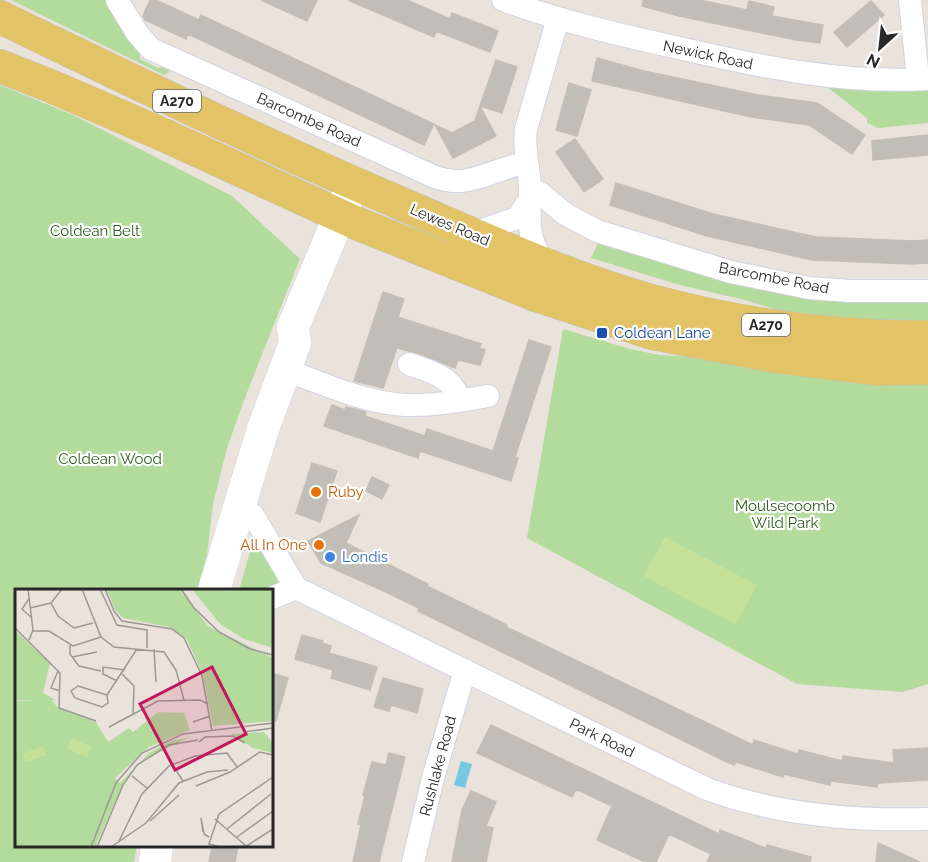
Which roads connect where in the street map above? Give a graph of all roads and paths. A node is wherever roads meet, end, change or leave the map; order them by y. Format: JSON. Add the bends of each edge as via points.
{"nodes":[{"id":1,"x":117,"y":0,"type":"edge"},
{"id":2,"x":503,"y":0,"type":"edge"},
{"id":3,"x":910,"y":0,"type":"edge"},
{"id":4,"x":0,"y":17,"type":"edge"},
{"id":5,"x":558,"y":18,"type":"junction"},
{"id":6,"x":0,"y":66,"type":"edge"},
{"id":7,"x":923,"y":79,"type":"edge"},
{"id":8,"x":526,"y":164,"type":"junction"},
{"id":9,"x":363,"y":188,"type":"junction"},
{"id":10,"x":529,"y":195,"type":"junction"},
{"id":11,"x":348,"y":219,"type":"junction"},
{"id":12,"x":471,"y":234,"type":"junction"},
{"id":13,"x":551,"y":267,"type":"junction"},
{"id":14,"x":928,"y":291,"type":"edge"},
{"id":15,"x":652,"y":333,"type":"junction"},
{"id":16,"x":928,"y":337,"type":"edge"},
{"id":17,"x":290,"y":356,"type":"junction"},
{"id":18,"x":409,"y":364,"type":"dead end"},
{"id":19,"x":928,"y":368,"type":"edge"},
{"id":20,"x":488,"y":396,"type":"dead end"},
{"id":21,"x":459,"y":401,"type":"junction"},
{"id":22,"x":240,"y":506,"type":"junction"},
{"id":23,"x":296,"y":588,"type":"junction"},
{"id":24,"x":215,"y":589,"type":"edge"},
{"id":25,"x":273,"y":598,"type":"edge"},
{"id":26,"x":465,"y":670,"type":"junction"},
{"id":27,"x":928,"y":819,"type":"edge"},
{"id":28,"x":157,"y":847,"type":"edge"},
{"id":29,"x":155,"y":862,"type":"edge"},
{"id":30,"x":413,"y":862,"type":"edge"}],
"edges":[{"from":1,"to":8,"type":"street","name":"Barcombe Road","via":[[151,49],[435,177],[466,181]]},
{"from":2,"to":5,"type":"street","name":"Newick Road"},
{"from":3,"to":7,"type":"street","name":"Newick Road"},
{"from":4,"to":9,"type":"main road","name":"Lewes Road","number":"A270"},
{"from":5,"to":7,"type":"street","name":"Newick Road","via":[[644,41],[797,73]]},
{"from":5,"to":8,"type":"street","via":[[526,129]]},
{"from":6,"to":11,"type":"main road","number":"A270"},
{"from":8,"to":10,"type":"street"},
{"from":9,"to":11,"type":"street"},
{"from":9,"to":12,"type":"main road","name":"Lewes Road","number":"A270"},
{"from":10,"to":12,"type":"street","via":[[516,218]]},
{"from":10,"to":13,"type":"street","via":[[532,241],[536,252]]},
{"from":10,"to":14,"type":"street","name":"Barcombe Road","via":[[540,193],[565,214],[597,231],[731,272],[809,288]]},
{"from":11,"to":15,"type":"main road","number":"A270","via":[[533,294]]},
{"from":11,"to":17,"type":"street","via":[[343,249],[307,334]]},
{"from":12,"to":13,"type":"main road","name":"Lewes Road","number":"A270"},
{"from":13,"to":15,"type":"main road","via":[[552,291]]},
{"from":13,"to":16,"type":"main road","name":"Lewes Road","number":"A270","via":[[652,301],[777,328],[882,338]]},
{"from":15,"to":19,"type":"main road","number":"A270","via":[[773,356],[879,369]]},
{"from":17,"to":21,"type":"street","via":[[340,389],[381,401],[402,405]]},
{"from":17,"to":22,"type":"street"},
{"from":18,"to":21,"type":"street","via":[[441,377],[455,389]]},
{"from":20,"to":21,"type":"street"},
{"from":22,"to":23,"type":"street","via":[[254,515]]},
{"from":22,"to":24,"type":"street"},
{"from":23,"to":25,"type":"street"},
{"from":23,"to":26,"type":"street","name":"Park Road"},
{"from":26,"to":27,"type":"street","name":"Park Road","via":[[732,798],[852,818]]},
{"from":26,"to":30,"type":"street","name":"Rushlake Road"},
{"from":28,"to":29,"type":"street"}]}
